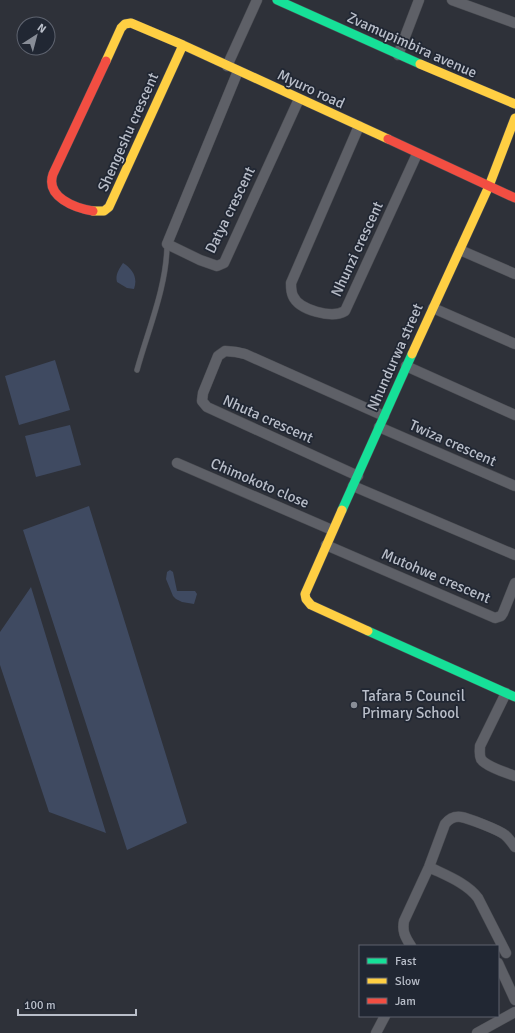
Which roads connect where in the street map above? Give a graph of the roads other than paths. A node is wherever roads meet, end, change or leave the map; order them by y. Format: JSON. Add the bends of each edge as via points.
{"nodes":[{"id":1,"x":257,"y":0,"type":"edge"},
{"id":2,"x":278,"y":0,"type":"edge"},
{"id":3,"x":419,"y":0,"type":"edge"},
{"id":4,"x":452,"y":0,"type":"edge"},
{"id":5,"x":515,"y":23,"type":"edge"},
{"id":6,"x":121,"y":28,"type":"joint"},
{"id":7,"x":183,"y":45,"type":"junction"},
{"id":8,"x":398,"y":55,"type":"junction"},
{"id":9,"x":227,"y":66,"type":"junction"},
{"id":10,"x":238,"y":71,"type":"junction"},
{"id":11,"x":299,"y":99,"type":"junction"},
{"id":12,"x":515,"y":104,"type":"edge"},
{"id":13,"x":359,"y":126,"type":"junction"},
{"id":14,"x":514,"y":126,"type":"edge"},
{"id":15,"x":417,"y":154,"type":"junction"},
{"id":16,"x":489,"y":186,"type":"junction"},
{"id":17,"x":515,"y":198,"type":"edge"},
{"id":18,"x":168,"y":244,"type":"junction"},
{"id":19,"x":460,"y":250,"type":"junction"},
{"id":20,"x":515,"y":274,"type":"edge"},
{"id":21,"x":433,"y":308,"type":"junction"},
{"id":22,"x":515,"y":344,"type":"edge"},
{"id":23,"x":406,"y":366,"type":"junction"},
{"id":24,"x":137,"y":370,"type":"dead end"},
{"id":25,"x":515,"y":415,"type":"edge"},
{"id":26,"x":384,"y":416,"type":"junction"},
{"id":27,"x":379,"y":427,"type":"junction"},
{"id":28,"x":177,"y":463,"type":"dead end"},
{"id":29,"x":358,"y":476,"type":"junction"},
{"id":30,"x":353,"y":486,"type":"junction"},
{"id":31,"x":515,"y":486,"type":"edge"},
{"id":32,"x":332,"y":530,"type":"junction"},
{"id":33,"x":326,"y":545,"type":"junction"},
{"id":34,"x":515,"y":555,"type":"edge"},
{"id":35,"x":515,"y":583,"type":"edge"},
{"id":36,"x":510,"y":695,"type":"edge"},
{"id":37,"x":515,"y":776,"type":"edge"},
{"id":38,"x":515,"y":848,"type":"edge"},
{"id":39,"x":429,"y":867,"type":"junction"},
{"id":40,"x":410,"y":945,"type":"edge"},
{"id":41,"x":506,"y":952,"type":"edge"},
{"id":42,"x":499,"y":965,"type":"edge"},
{"id":43,"x":515,"y":1000,"type":"edge"},
{"id":44,"x":515,"y":1012,"type":"edge"},
{"id":45,"x":384,"y":1017,"type":"edge"},
{"id":46,"x":376,"y":1033,"type":"edge"},
{"id":47,"x":477,"y":1033,"type":"edge"}],
"edges":[{"from":1,"to":9,"type":"street"},
{"from":2,"to":8,"type":"street","name":"Zvamupimbira avenue"},
{"from":3,"to":8,"type":"street"},
{"from":4,"to":5,"type":"street"},
{"from":6,"to":7,"type":"street","name":"Myuro road","via":[[131,23]]},
{"from":6,"to":7,"type":"street","name":"Shengeshu crescent","via":[[51,181],[52,189],[59,197],[80,208],[96,212],[109,207]]},
{"from":7,"to":9,"type":"street","name":"Myuro road"},
{"from":8,"to":12,"type":"street","name":"Zvamupimbira avenue"},
{"from":9,"to":10,"type":"street","name":"Myuro road"},
{"from":10,"to":11,"type":"street","name":"Myuro road"},
{"from":10,"to":18,"type":"street"},
{"from":11,"to":13,"type":"street","name":"Myuro road"},
{"from":11,"to":18,"type":"street","name":"Datya crescent","via":[[224,263],[217,266]]},
{"from":13,"to":15,"type":"street","name":"Myuro road"},
{"from":13,"to":15,"type":"street","name":"Nhunzi crescent","via":[[291,283],[292,296],[306,307],[323,313],[336,314],[345,311]]},
{"from":14,"to":16,"type":"street","name":"Nhundurwa street"},
{"from":15,"to":16,"type":"street","name":"Myuro road"},
{"from":16,"to":17,"type":"street","name":"Myuro road"},
{"from":16,"to":19,"type":"street","name":"Nhundurwa street"},
{"from":18,"to":24,"type":"lane","via":[[167,261],[156,307]]},
{"from":19,"to":20,"type":"street"},
{"from":19,"to":21,"type":"street","name":"Nhundurwa street"},
{"from":21,"to":22,"type":"street"},
{"from":21,"to":23,"type":"street","name":"Nhundurwa street"},
{"from":23,"to":25,"type":"street"},
{"from":23,"to":26,"type":"street","name":"Nhundurwa street"},
{"from":26,"to":27,"type":"street","name":"Nhundurwa street"},
{"from":26,"to":29,"type":"street","name":"Nhuta crescent","via":[[245,354],[225,351],[218,356],[202,393],[202,401],[206,408]]},
{"from":27,"to":29,"type":"street","name":"Nhundurwa street"},
{"from":27,"to":31,"type":"street","name":"Twiza crescent"},
{"from":28,"to":32,"type":"street","name":"Chimokoto close"},
{"from":29,"to":30,"type":"street","name":"Nhundurwa street"},
{"from":30,"to":32,"type":"street","name":"Nhundurwa street"},
{"from":30,"to":34,"type":"street"},
{"from":32,"to":33,"type":"street","name":"Nhundurwa street"},
{"from":33,"to":35,"type":"street","name":"Mutohwe crescent","via":[[495,618],[503,613]]},
{"from":33,"to":36,"type":"street","name":"Nhundurwa street","via":[[305,594],[311,605]]},
{"from":36,"to":37,"type":"street","via":[[479,751],[485,763]]},
{"from":38,"to":39,"type":"street","via":[[505,835],[498,831],[462,817],[453,817],[444,824]]},
{"from":39,"to":40,"type":"street","via":[[404,921],[404,935]]},
{"from":39,"to":41,"type":"street","via":[[474,892]]},
{"from":42,"to":43,"type":"street"},
{"from":44,"to":47,"type":"street"},
{"from":45,"to":46,"type":"street"}]}
